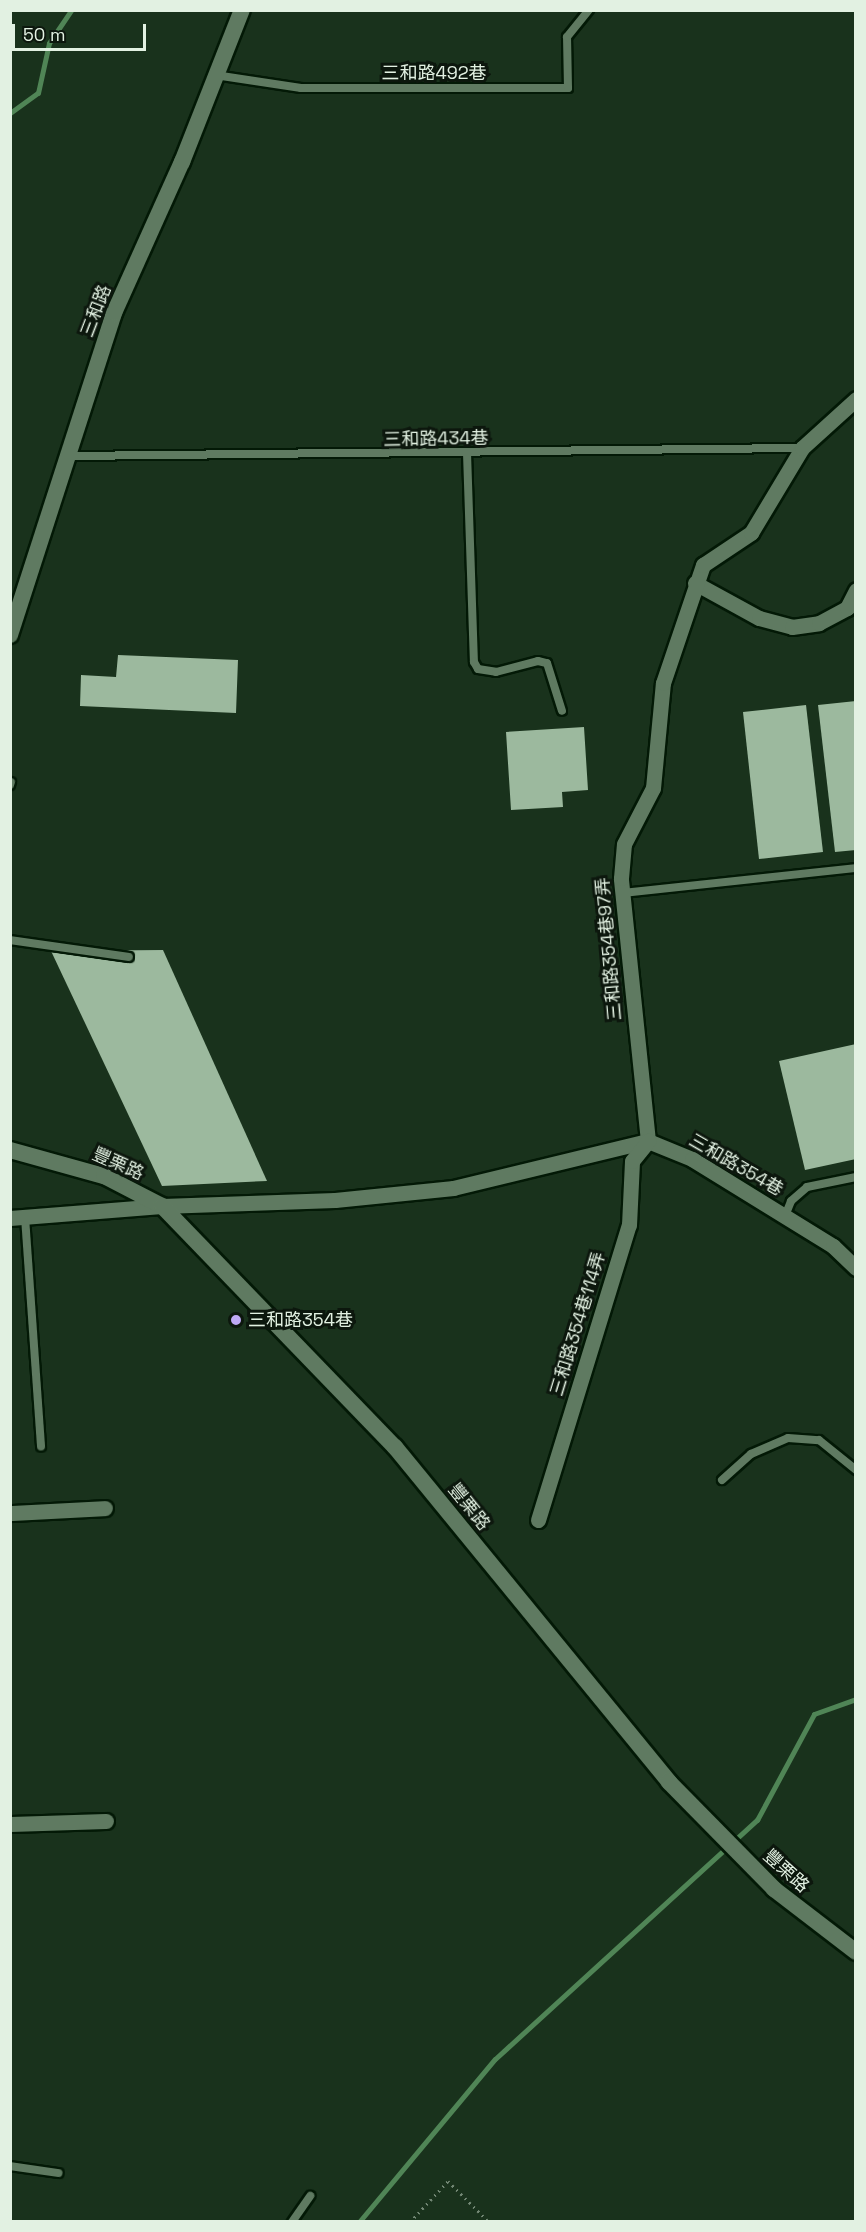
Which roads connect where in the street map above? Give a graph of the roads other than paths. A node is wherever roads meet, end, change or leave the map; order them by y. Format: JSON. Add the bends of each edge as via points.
{"nodes":[{"id":1,"x":242,"y":10,"type":"edge"},
{"id":2,"x":589,"y":10,"type":"edge"},
{"id":3,"x":215,"y":75,"type":"junction"},
{"id":4,"x":855,"y":399,"type":"edge"},
{"id":5,"x":802,"y":448,"type":"junction"},
{"id":6,"x":467,"y":453,"type":"junction"},
{"id":7,"x":71,"y":456,"type":"junction"},
{"id":8,"x":695,"y":583,"type":"junction"},
{"id":9,"x":855,"y":590,"type":"edge"},
{"id":10,"x":851,"y":611,"type":"edge"},
{"id":11,"x":10,"y":634,"type":"edge"},
{"id":12,"x":561,"y":711,"type":"dead end"},
{"id":13,"x":855,"y":868,"type":"edge"},
{"id":14,"x":622,"y":893,"type":"junction"},
{"id":15,"x":10,"y":940,"type":"edge"},
{"id":16,"x":129,"y":957,"type":"dead end"},
{"id":17,"x":648,"y":1141,"type":"junction"},
{"id":18,"x":10,"y":1150,"type":"edge"},
{"id":19,"x":855,"y":1178,"type":"edge"},
{"id":20,"x":162,"y":1206,"type":"junction"},
{"id":21,"x":785,"y":1216,"type":"junction"},
{"id":22,"x":18,"y":1217,"type":"edge"},
{"id":23,"x":855,"y":1268,"type":"edge"},
{"id":24,"x":41,"y":1446,"type":"dead end"},
{"id":25,"x":855,"y":1470,"type":"edge"},
{"id":26,"x":722,"y":1480,"type":"dead end"},
{"id":27,"x":105,"y":1508,"type":"dead end"},
{"id":28,"x":10,"y":1513,"type":"edge"},
{"id":29,"x":538,"y":1520,"type":"dead end"},
{"id":30,"x":106,"y":1821,"type":"dead end"},
{"id":31,"x":10,"y":1824,"type":"edge"},
{"id":32,"x":855,"y":1952,"type":"edge"},
{"id":33,"x":10,"y":2166,"type":"edge"},
{"id":34,"x":58,"y":2173,"type":"dead end"},
{"id":35,"x":310,"y":2196,"type":"dead end"},
{"id":36,"x":292,"y":2222,"type":"edge"}],
"edges":[{"from":1,"to":3,"type":"street","name":"三和路"},
{"from":2,"to":3,"type":"lane","name":"三和路492巷","via":[[567,37],[568,88],[301,88]]},
{"from":3,"to":7,"type":"street","name":"三和路","via":[[182,162],[114,313]]},
{"from":4,"to":5,"type":"street","name":"三和路354巷97弄"},
{"from":5,"to":6,"type":"lane","name":"三和路434巷"},
{"from":5,"to":8,"type":"street","name":"三和路354巷97弄","via":[[751,533],[703,565]]},
{"from":6,"to":7,"type":"lane","name":"三和路434巷"},
{"from":6,"to":12,"type":"lane","via":[[474,662],[478,669],[496,672],[538,661],[547,663]]},
{"from":7,"to":11,"type":"street","name":"三和路"},
{"from":8,"to":10,"type":"street","via":[[759,618],[792,627],[819,623]]},
{"from":8,"to":14,"type":"street","name":"三和路354巷97弄","via":[[663,683],[653,788],[624,844]]},
{"from":9,"to":10,"type":"street"},
{"from":13,"to":14,"type":"lane"},
{"from":14,"to":17,"type":"street","name":"三和路354巷97弄"},
{"from":15,"to":16,"type":"lane"},
{"from":17,"to":20,"type":"street","via":[[453,1188],[335,1200]]},
{"from":17,"to":21,"type":"street","name":"三和路354巷","via":[[692,1159]]},
{"from":17,"to":29,"type":"street","name":"三和路354巷114弄","via":[[632,1161],[629,1225]]},
{"from":18,"to":20,"type":"street","name":"豐栗路","via":[[104,1176]]},
{"from":19,"to":21,"type":"lane","via":[[807,1187],[791,1201]]},
{"from":20,"to":22,"type":"street"},
{"from":20,"to":32,"type":"street","name":"豐栗路","via":[[395,1447],[669,1782],[774,1889]]},
{"from":21,"to":23,"type":"street","name":"三和路354巷","via":[[833,1246]]},
{"from":22,"to":24,"type":"lane"},
{"from":25,"to":26,"type":"lane","via":[[819,1440],[788,1438],[752,1454]]},
{"from":27,"to":28,"type":"street"},
{"from":30,"to":31,"type":"street"},
{"from":33,"to":34,"type":"lane"},
{"from":35,"to":36,"type":"lane"}]}
